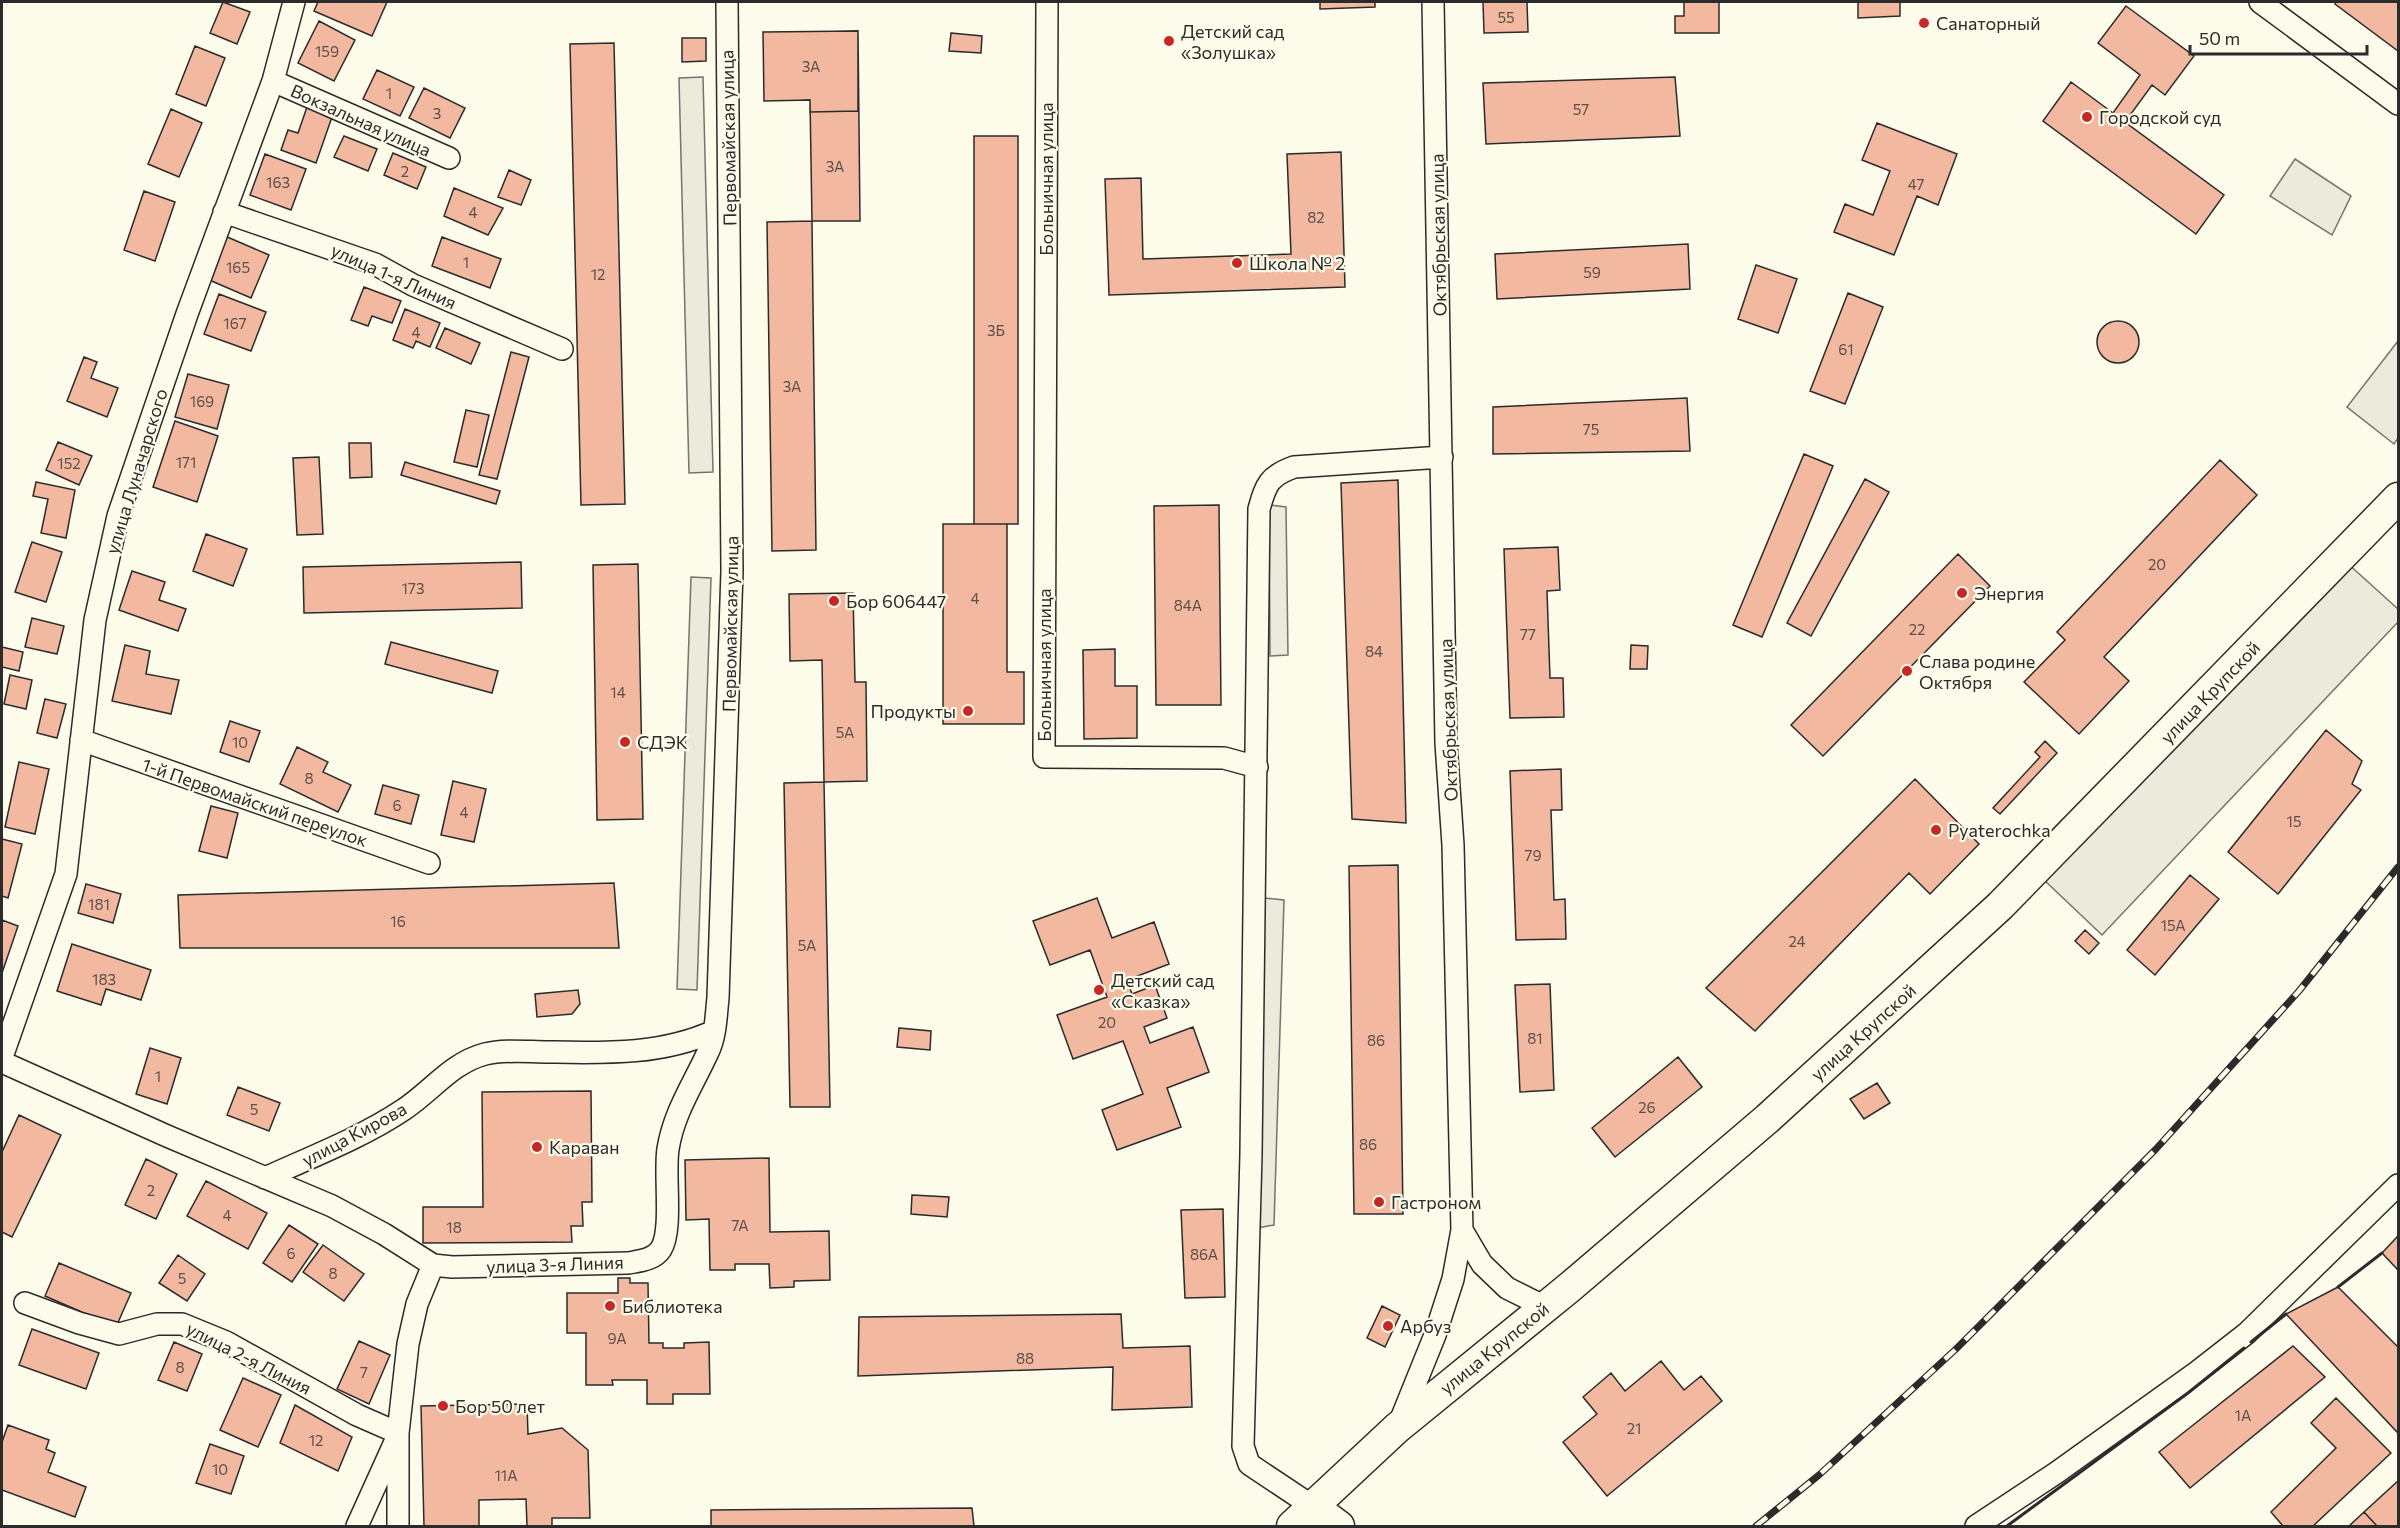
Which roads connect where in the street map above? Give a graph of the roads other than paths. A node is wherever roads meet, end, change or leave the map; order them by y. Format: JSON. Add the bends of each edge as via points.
{"nodes":[{"id":1,"x":294,"y":2,"type":"edge"},
{"id":2,"x":727,"y":2,"type":"edge"},
{"id":3,"x":1047,"y":2,"type":"edge"},
{"id":4,"x":1433,"y":2,"type":"edge"},
{"id":5,"x":2260,"y":2,"type":"edge"},
{"id":6,"x":273,"y":81,"type":"junction"},
{"id":7,"x":2398,"y":104,"type":"edge"},
{"id":8,"x":449,"y":158,"type":"dead end"},
{"id":9,"x":224,"y":212,"type":"junction"},
{"id":10,"x":562,"y":349,"type":"dead end"},
{"id":11,"x":1442,"y":457,"type":"junction"},
{"id":12,"x":2398,"y":498,"type":"edge"},
{"id":13,"x":81,"y":740,"type":"junction"},
{"id":14,"x":1257,"y":767,"type":"junction"},
{"id":15,"x":429,"y":863,"type":"dead end"},
{"id":16,"x":714,"y":1031,"type":"junction"},
{"id":17,"x":2,"y":1057,"type":"edge"},
{"id":18,"x":2,"y":1062,"type":"edge"},
{"id":19,"x":265,"y":1178,"type":"junction"},
{"id":20,"x":2398,"y":1185,"type":"edge"},
{"id":21,"x":1462,"y":1230,"type":"junction"},
{"id":22,"x":666,"y":1237,"type":"joint"},
{"id":23,"x":433,"y":1265,"type":"junction"},
{"id":24,"x":25,"y":1303,"type":"dead end"},
{"id":25,"x":1545,"y":1307,"type":"junction"},
{"id":26,"x":1397,"y":1428,"type":"junction"},
{"id":27,"x":398,"y":1433,"type":"junction"},
{"id":28,"x":1302,"y":1516,"type":"edge"},
{"id":29,"x":357,"y":1527,"type":"edge"},
{"id":30,"x":398,"y":1527,"type":"edge"},
{"id":31,"x":1339,"y":1527,"type":"edge"},
{"id":32,"x":1976,"y":1527,"type":"edge"}],
"edges":[{"from":1,"to":6,"type":"street","name":"улица Луначарского"},
{"from":2,"to":16,"type":"street","name":"Первомайская улица","via":[[732,571]]},
{"from":3,"to":14,"type":"street","name":"Больничная улица","via":[[1044,757],[1224,758]]},
{"from":4,"to":11,"type":"street","name":"Октябрьская улица"},
{"from":5,"to":7,"type":"street"},
{"from":6,"to":8,"type":"street","name":"Вокзальная улица"},
{"from":6,"to":9,"type":"street","name":"улица Луначарского"},
{"from":9,"to":10,"type":"street","name":"улица 1-я Линия","via":[[375,264],[413,285]]},
{"from":9,"to":13,"type":"street","name":"улица Луначарского","via":[[118,516],[95,620]]},
{"from":11,"to":14,"type":"street","via":[[1294,467],[1277,474],[1265,488],[1259,509]]},
{"from":11,"to":21,"type":"street","name":"Октябрьская улица","via":[[1446,743],[1453,845]]},
{"from":12,"to":25,"type":"street","name":"улица Крупской","via":[[2000,906],[1767,1119]]},
{"from":13,"to":15,"type":"street","name":"1-й Первомайский переулок"},
{"from":13,"to":17,"type":"street","name":"улица Луначарского","via":[[66,874]]},
{"from":14,"to":28,"type":"street","via":[[1243,1446],[1249,1464]]},
{"from":16,"to":19,"type":"street","name":"улица Кирова","via":[[656,1048],[603,1053],[488,1053],[454,1068],[402,1111]]},
{"from":16,"to":22,"type":"street","name":"Первомайская улица","via":[[709,1050],[674,1122],[667,1151]]},
{"from":18,"to":19,"type":"street"},
{"from":19,"to":23,"type":"street","name":"улица 3-я Линия","via":[[332,1206]]},
{"from":20,"to":32,"type":"street","via":[[2247,1333]]},
{"from":21,"to":25,"type":"street","via":[[1482,1264],[1507,1288]]},
{"from":21,"to":26,"type":"street","name":"Октябрьская улица","via":[[1454,1279]]},
{"from":22,"to":23,"type":"street","name":"улица 3-я Линия","via":[[660,1251],[648,1260],[628,1263]]},
{"from":23,"to":27,"type":"street","via":[[417,1304],[408,1344]]},
{"from":24,"to":27,"type":"street","name":"улица 2-я Линия","via":[[119,1334],[157,1324],[182,1324],[225,1342]]},
{"from":25,"to":26,"type":"street","name":"улица Крупской"},
{"from":26,"to":28,"type":"street","name":"улица Крупской"},
{"from":27,"to":29,"type":"street"},
{"from":27,"to":30,"type":"street"},
{"from":28,"to":31,"type":"street"}]}
